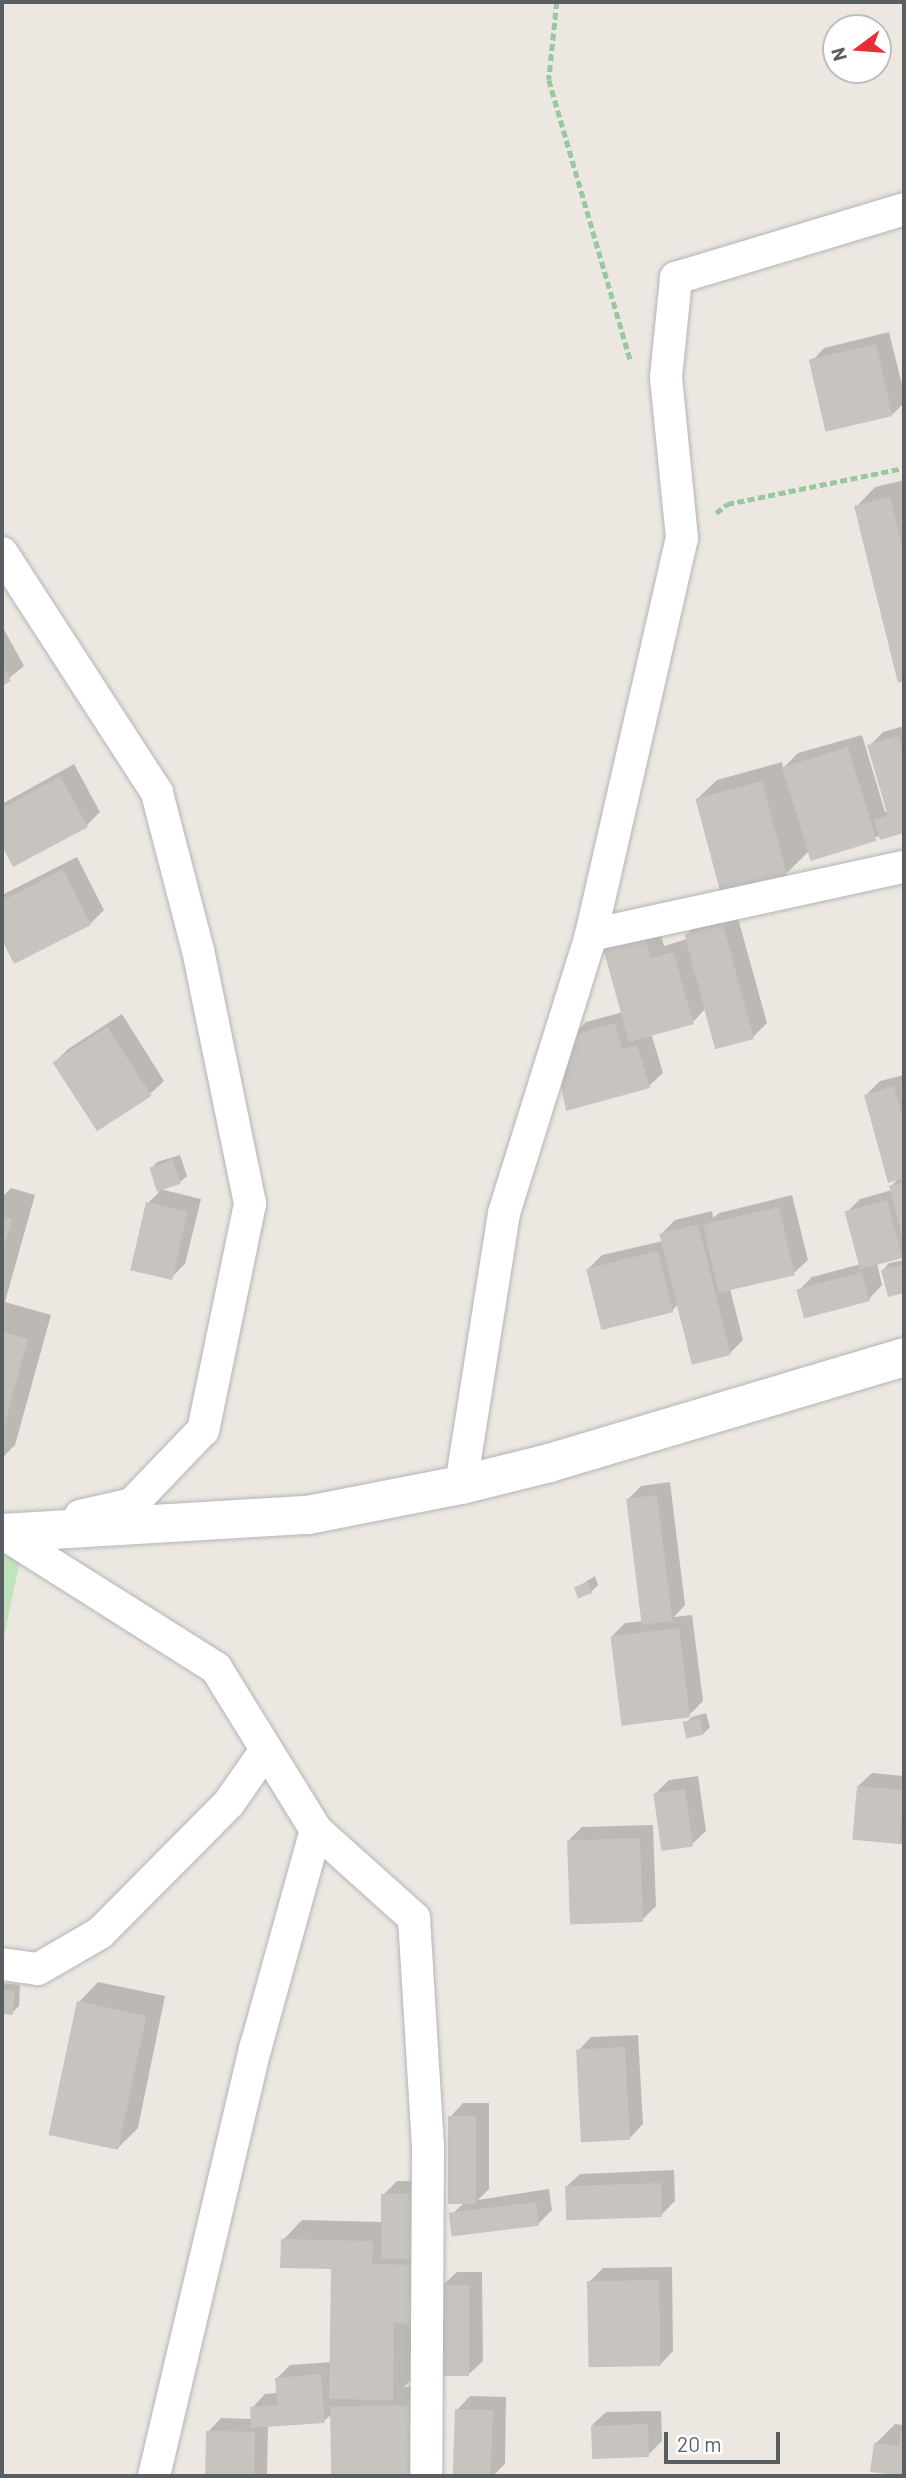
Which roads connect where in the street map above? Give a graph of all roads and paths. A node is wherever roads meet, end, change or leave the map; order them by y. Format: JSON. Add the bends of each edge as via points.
{"nodes":[{"id":1,"x":904,"y":209,"type":"edge"},
{"id":2,"x":2,"y":553,"type":"edge"},
{"id":3,"x":904,"y":867,"type":"edge"},
{"id":4,"x":591,"y":934,"type":"junction"},
{"id":5,"x":904,"y":1357,"type":"edge"},
{"id":6,"x":461,"y":1485,"type":"junction"},
{"id":7,"x":3,"y":1533,"type":"edge"},
{"id":8,"x":267,"y":1750,"type":"junction"},
{"id":9,"x":316,"y":1830,"type":"junction"},
{"id":10,"x":2,"y":1964,"type":"edge"},
{"id":11,"x":154,"y":2476,"type":"edge"},
{"id":12,"x":426,"y":2476,"type":"edge"}],
"edges":[{"from":1,"to":4,"type":"street","via":[[676,278],[666,377],[682,538]]},
{"from":2,"to":7,"type":"street","via":[[157,793],[198,950],[250,1204],[203,1430],[132,1504]]},
{"from":3,"to":4,"type":"street"},
{"from":4,"to":6,"type":"street","via":[[504,1213]]},
{"from":5,"to":6,"type":"street"},
{"from":6,"to":7,"type":"street","via":[[308,1515]]},
{"from":7,"to":8,"type":"street","via":[[216,1668]]},
{"from":8,"to":9,"type":"street"},
{"from":8,"to":10,"type":"street","via":[[229,1803],[100,1933],[38,1969]]},
{"from":9,"to":11,"type":"street","via":[[256,2046]]},
{"from":9,"to":12,"type":"street","via":[[414,1918],[428,2144]]}]}
